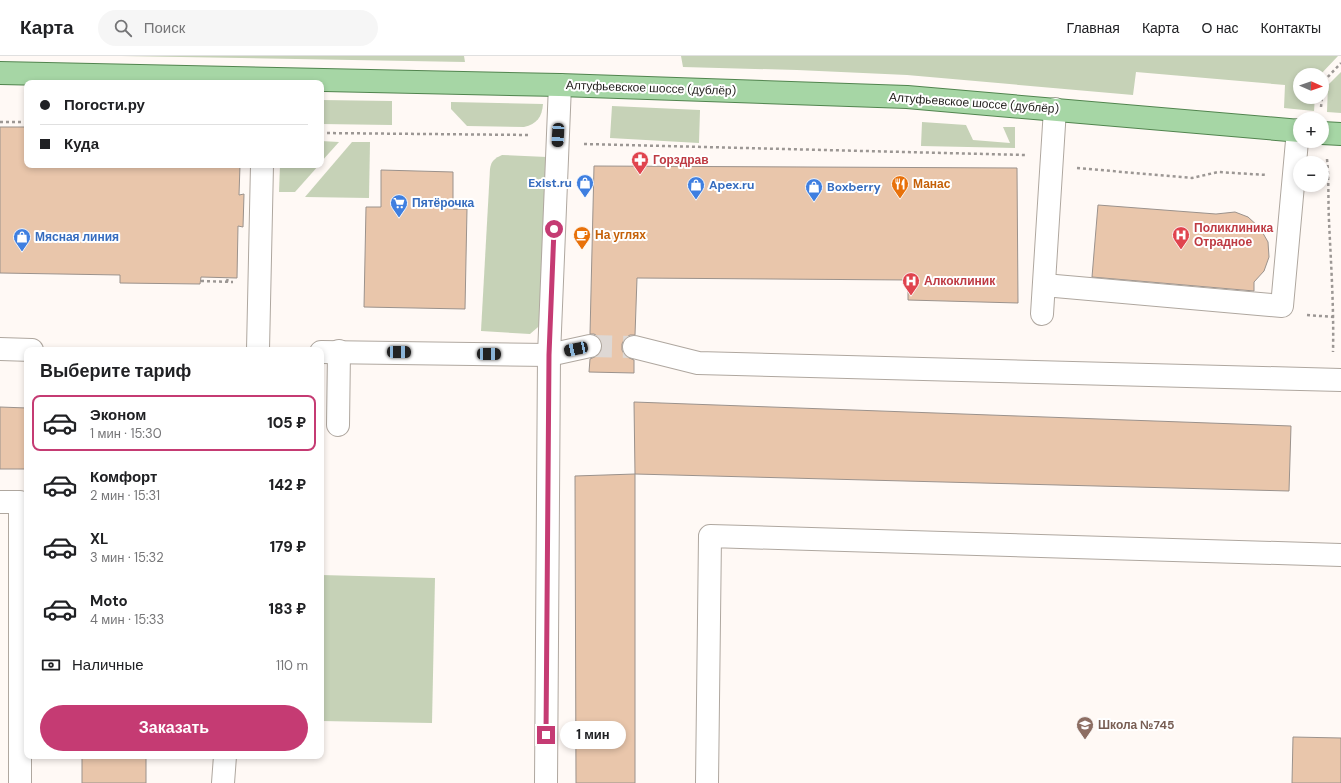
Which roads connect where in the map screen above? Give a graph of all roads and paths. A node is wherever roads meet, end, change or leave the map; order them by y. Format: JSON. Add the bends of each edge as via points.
{"nodes":[{"id":1,"x":1341,"y":63,"type":"edge"},
{"id":2,"x":0,"y":73,"type":"edge"},
{"id":3,"x":1329,"y":76,"type":"edge"},
{"id":4,"x":231,"y":80,"type":"edge"},
{"id":5,"x":324,"y":82,"type":"edge"},
{"id":6,"x":560,"y":85,"type":"junction"},
{"id":7,"x":1055,"y":109,"type":"junction"},
{"id":8,"x":0,"y":122,"type":"edge"},
{"id":9,"x":24,"y":122,"type":"edge"},
{"id":10,"x":1293,"y":129,"type":"edge"},
{"id":11,"x":324,"y":133,"type":"edge"},
{"id":12,"x":1329,"y":133,"type":"edge"},
{"id":13,"x":1341,"y":134,"type":"edge"},
{"id":14,"x":558,"y":135,"type":"junction"},
{"id":15,"x":1051,"y":164,"type":"junction"},
{"id":16,"x":262,"y":168,"type":"edge"},
{"id":17,"x":1293,"y":177,"type":"edge"},
{"id":18,"x":1293,"y":188,"type":"edge"},
{"id":19,"x":1328,"y":192,"type":"edge"},
{"id":20,"x":228,"y":278,"type":"dead end"},
{"id":21,"x":200,"y":281,"type":"dead end"},
{"id":22,"x":1044,"y":285,"type":"junction"},
{"id":23,"x":1042,"y":314,"type":"dead end"},
{"id":24,"x":590,"y":346,"type":"tunnel mouth"},
{"id":25,"x":258,"y":347,"type":"edge"},
{"id":26,"x":634,"y":347,"type":"tunnel mouth"},
{"id":27,"x":0,"y":349,"type":"edge"},
{"id":28,"x":24,"y":350,"type":"edge"},
{"id":29,"x":330,"y":352,"type":"edge"},
{"id":30,"x":549,"y":355,"type":"junction"},
{"id":31,"x":1337,"y":380,"type":"edge"},
{"id":32,"x":338,"y":425,"type":"dead end"},
{"id":33,"x":0,"y":502,"type":"edge"},
{"id":34,"x":1341,"y":555,"type":"edge"},
{"id":35,"x":225,"y":759,"type":"edge"},
{"id":36,"x":20,"y":783,"type":"edge"},
{"id":37,"x":223,"y":783,"type":"edge"},
{"id":38,"x":546,"y":783,"type":"edge"},
{"id":39,"x":707,"y":783,"type":"edge"}],
"edges":[{"from":1,"to":3,"type":"path"},
{"from":2,"to":4,"type":"main road","name":"Алтуфьевское шоссе (дублёр)"},
{"from":5,"to":6,"type":"main road","name":"Алтуфьевское шоссе (дублёр)"},
{"from":6,"to":7,"type":"main road","name":"Алтуфьевское шоссе (дублёр)","via":[[907,97]]},
{"from":6,"to":14,"type":"lane"},
{"from":7,"to":10,"type":"main road","name":"Алтуфьевское шоссе (дублёр)"},
{"from":7,"to":15,"type":"lane"},
{"from":8,"to":9,"type":"path"},
{"from":11,"to":14,"type":"path"},
{"from":12,"to":13,"type":"main road"},
{"from":14,"to":15,"type":"path","via":[[582,144],[1034,155]]},
{"from":14,"to":30,"type":"lane"},
{"from":15,"to":17,"type":"path","via":[[1192,178],[1218,172]]},
{"from":15,"to":22,"type":"lane"},
{"from":16,"to":25,"type":"lane"},
{"from":18,"to":22,"type":"lane","via":[[1282,306]]},
{"from":19,"to":31,"type":"path"},
{"from":20,"to":21,"type":"path","via":[[227,282]]},
{"from":22,"to":23,"type":"lane"},
{"from":24,"to":30,"type":"lane"},
{"from":26,"to":31,"type":"lane","via":[[698,363]]},
{"from":27,"to":28,"type":"lane"},
{"from":29,"to":30,"type":"lane"},
{"from":29,"to":32,"type":"lane"},
{"from":30,"to":38,"type":"lane"},
{"from":33,"to":36,"type":"lane","via":[[20,502]]},
{"from":34,"to":39,"type":"lane","via":[[710,536]]},
{"from":35,"to":37,"type":"lane"}]}
